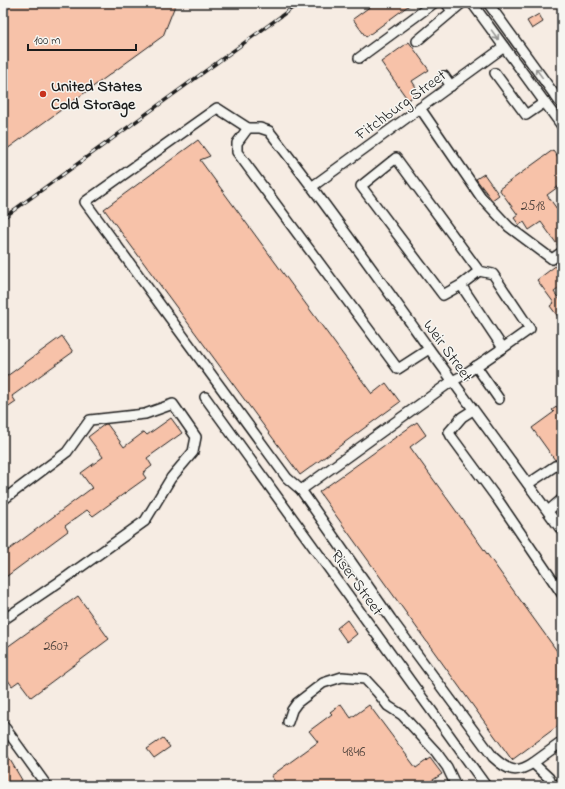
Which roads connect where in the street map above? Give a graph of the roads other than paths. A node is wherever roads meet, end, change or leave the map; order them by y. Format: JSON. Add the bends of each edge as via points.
{"nodes":[{"id":1,"x":434,"y":3,"type":"edge"},
{"id":2,"x":446,"y":3,"type":"edge"},
{"id":3,"x":462,"y":3,"type":"edge"},
{"id":4,"x":488,"y":3,"type":"edge"},
{"id":5,"x":474,"y":4,"type":"edge"},
{"id":6,"x":452,"y":11,"type":"junction"},
{"id":7,"x":417,"y":40,"type":"dead end"},
{"id":8,"x":504,"y":47,"type":"junction"},
{"id":9,"x":359,"y":58,"type":"dead end"},
{"id":10,"x":495,"y":73,"type":"dead end"},
{"id":11,"x":444,"y":76,"type":"dead end"},
{"id":12,"x":451,"y":86,"type":"junction"},
{"id":13,"x":544,"y":102,"type":"junction"},
{"id":14,"x":562,"y":105,"type":"edge"},
{"id":15,"x":420,"y":108,"type":"junction"},
{"id":16,"x":562,"y":126,"type":"edge"},
{"id":17,"x":248,"y":128,"type":"junction"},
{"id":18,"x":313,"y":186,"type":"junction"},
{"id":19,"x":562,"y":252,"type":"edge"},
{"id":20,"x":479,"y":271,"type":"junction"},
{"id":21,"x":461,"y":285,"type":"junction"},
{"id":22,"x":503,"y":348,"type":"junction"},
{"id":23,"x":429,"y":349,"type":"junction"},
{"id":24,"x":476,"y":366,"type":"junction"},
{"id":25,"x":452,"y":381,"type":"junction"},
{"id":26,"x":204,"y":396,"type":"dead end"},
{"id":27,"x":499,"y":398,"type":"dead end"},
{"id":28,"x":473,"y":410,"type":"junction"},
{"id":29,"x":562,"y":465,"type":"edge"},
{"id":30,"x":528,"y":484,"type":"junction"},
{"id":31,"x":301,"y":490,"type":"junction"},
{"id":32,"x":562,"y":499,"type":"edge"},
{"id":33,"x":3,"y":500,"type":"edge"},
{"id":34,"x":548,"y":511,"type":"junction"},
{"id":35,"x":562,"y":531,"type":"edge"},
{"id":36,"x":562,"y":594,"type":"edge"},
{"id":37,"x":3,"y":620,"type":"edge"},
{"id":38,"x":288,"y":722,"type":"dead end"},
{"id":39,"x":3,"y":725,"type":"edge"},
{"id":40,"x":562,"y":742,"type":"edge"},
{"id":41,"x":533,"y":762,"type":"junction"},
{"id":42,"x":562,"y":784,"type":"edge"},
{"id":43,"x":47,"y":786,"type":"edge"},
{"id":44,"x":456,"y":786,"type":"edge"},
{"id":45,"x":486,"y":786,"type":"edge"},
{"id":46,"x":552,"y":786,"type":"edge"},
{"id":47,"x":557,"y":786,"type":"edge"}],
"edges":[{"from":1,"to":9,"type":"street"},
{"from":2,"to":6,"type":"street"},
{"from":3,"to":6,"type":"street"},
{"from":14,"to":4,"type":"street","one_way":true},
{"from":5,"to":8,"type":"street","one_way":true},
{"from":6,"to":7,"type":"street"},
{"from":8,"to":12,"type":"street","name":"Fitchburg Street"},
{"from":8,"to":13,"type":"street"},
{"from":10,"to":13,"type":"street","via":[[526,115]]},
{"from":11,"to":12,"type":"street"},
{"from":12,"to":15,"type":"street","name":"Fitchburg Street"},
{"from":13,"to":16,"type":"street"},
{"from":15,"to":18,"type":"street","name":"Fitchburg Street"},
{"from":15,"to":19,"type":"street","via":[[481,197],[509,226],[552,259]]},
{"from":17,"to":18,"type":"street","name":"Weir Street","via":[[269,130]]},
{"from":17,"to":23,"type":"street","via":[[237,143],[237,152],[398,368]]},
{"from":17,"to":31,"type":"street","via":[[217,108],[85,202],[287,478]]},
{"from":18,"to":23,"type":"street","name":"Weir Street"},
{"from":20,"to":21,"type":"street"},
{"from":20,"to":21,"type":"street","via":[[396,158],[361,186],[443,295]]},
{"from":20,"to":22,"type":"street","via":[[493,274],[530,329]]},
{"from":21,"to":22,"type":"street"},
{"from":22,"to":24,"type":"street"},
{"from":23,"to":25,"type":"street","name":"Weir Street"},
{"from":24,"to":25,"type":"street"},
{"from":24,"to":27,"type":"street"},
{"from":25,"to":28,"type":"street","name":"Weir Street"},
{"from":25,"to":31,"type":"street"},
{"from":26,"to":45,"type":"street","name":"Riser Street"},
{"from":28,"to":30,"type":"street","name":"Weir Street"},
{"from":28,"to":36,"type":"street","via":[[449,432]]},
{"from":29,"to":30,"type":"street","via":[[555,466]]},
{"from":30,"to":34,"type":"street","name":"Weir Street"},
{"from":31,"to":41,"type":"street","via":[[391,619],[493,757],[507,768],[516,770]]},
{"from":32,"to":34,"type":"street"},
{"from":33,"to":37,"type":"street","via":[[67,452],[90,420],[145,414],[173,404],[196,437],[193,452],[171,478],[145,521]]},
{"from":34,"to":35,"type":"street","name":"Weir Street"},
{"from":38,"to":44,"type":"street","via":[[297,703],[323,683],[342,677],[365,679],[388,706],[402,715],[436,752]]},
{"from":39,"to":43,"type":"street"},
{"from":40,"to":41,"type":"street"},
{"from":41,"to":46,"type":"street","via":[[549,778]]},
{"from":42,"to":47,"type":"main road"}]}
